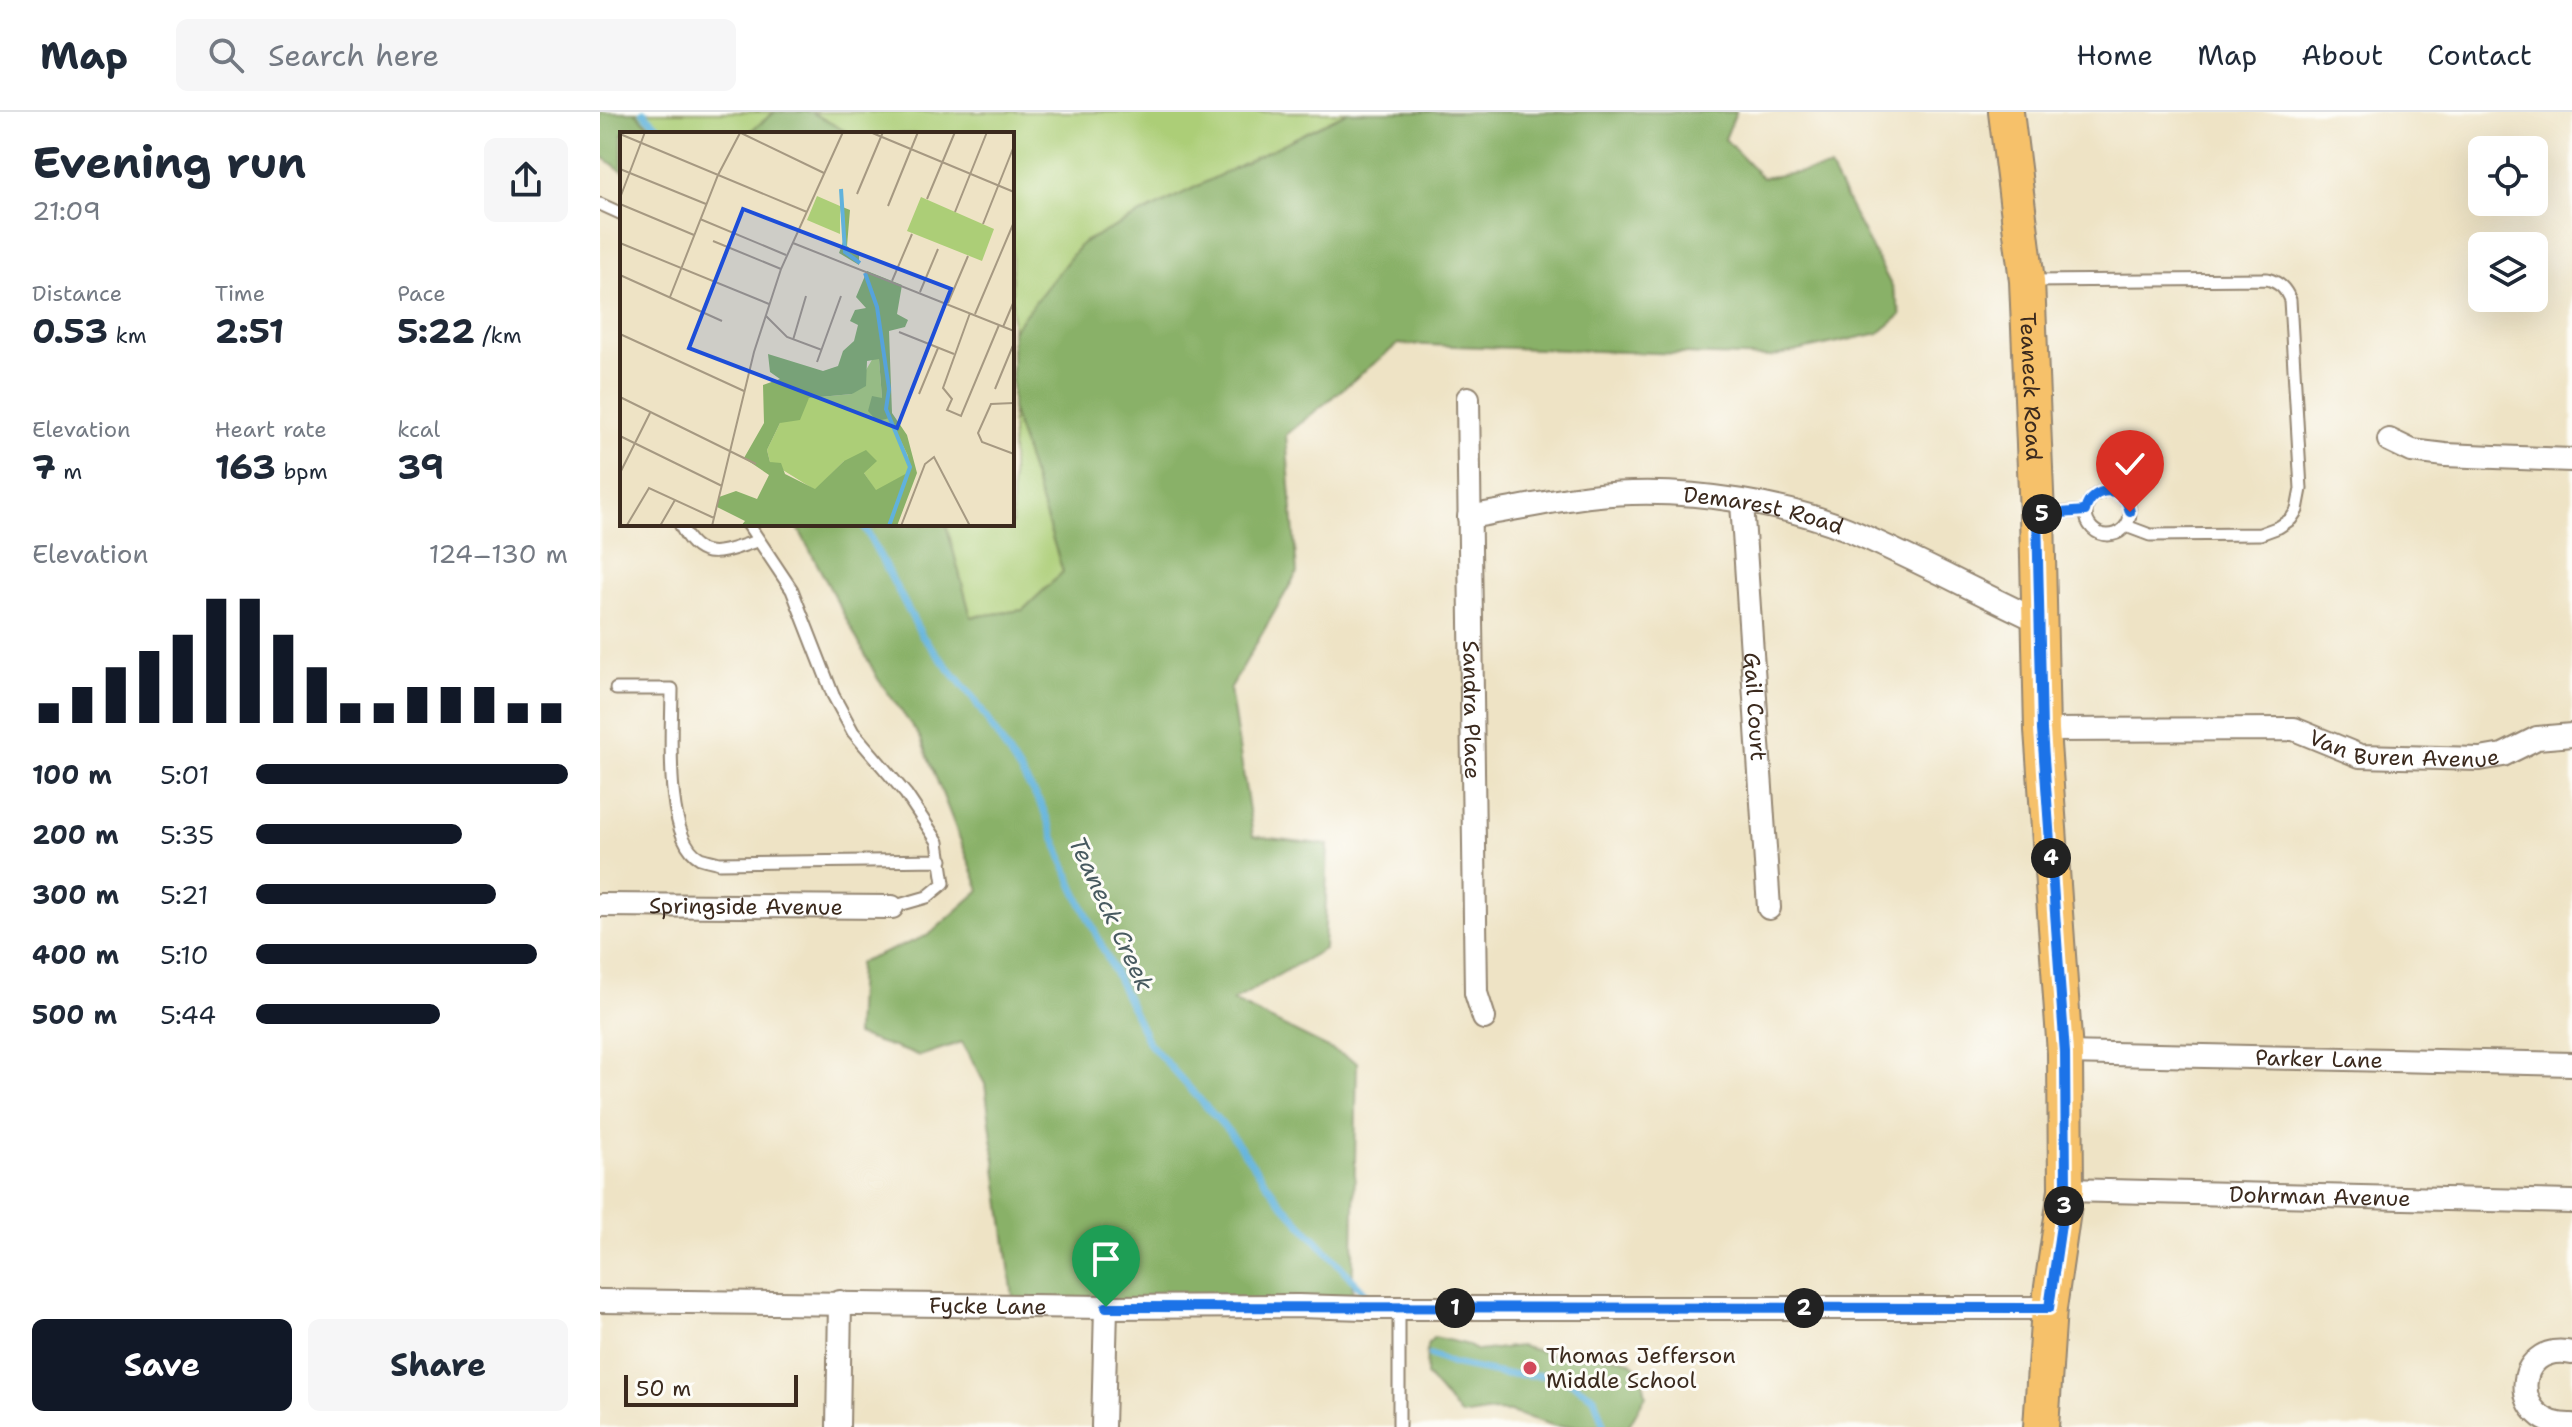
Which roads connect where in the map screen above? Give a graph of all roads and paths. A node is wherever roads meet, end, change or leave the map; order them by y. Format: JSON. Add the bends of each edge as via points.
{"nodes":[{"id":1,"x":2006,"y":112,"type":"edge"},
{"id":2,"x":600,"y":204,"type":"edge"},
{"id":3,"x":620,"y":213,"type":"edge"},
{"id":4,"x":2027,"y":281,"type":"junction"},
{"id":5,"x":1468,"y":398,"type":"dead end"},
{"id":6,"x":2389,"y":440,"type":"dead end"},
{"id":7,"x":2572,"y":460,"type":"edge"},
{"id":8,"x":1742,"y":503,"type":"junction"},
{"id":9,"x":2085,"y":511,"type":"junction"},
{"id":10,"x":2037,"y":515,"type":"junction"},
{"id":11,"x":1469,"y":517,"type":"junction"},
{"id":12,"x":681,"y":526,"type":"edge"},
{"id":13,"x":749,"y":526,"type":"edge"},
{"id":14,"x":2126,"y":526,"type":"junction"},
{"id":15,"x":757,"y":541,"type":"junction"},
{"id":16,"x":2039,"y":621,"type":"junction"},
{"id":17,"x":616,"y":689,"type":"dead end"},
{"id":18,"x":2042,"y":730,"type":"junction"},
{"id":19,"x":2572,"y":735,"type":"edge"},
{"id":20,"x":942,"y":860,"type":"junction"},
{"id":21,"x":600,"y":905,"type":"edge"},
{"id":22,"x":892,"y":907,"type":"joint"},
{"id":23,"x":1769,"y":908,"type":"dead end"},
{"id":24,"x":1484,"y":1018,"type":"dead end"},
{"id":25,"x":2065,"y":1053,"type":"junction"},
{"id":26,"x":2572,"y":1064,"type":"edge"},
{"id":27,"x":2066,"y":1190,"type":"junction"},
{"id":28,"x":2572,"y":1202,"type":"edge"},
{"id":29,"x":600,"y":1301,"type":"edge"},
{"id":30,"x":840,"y":1302,"type":"junction"},
{"id":31,"x":1106,"y":1307,"type":"junction"},
{"id":32,"x":1399,"y":1308,"type":"junction"},
{"id":33,"x":2049,"y":1308,"type":"junction"},
{"id":34,"x":2572,"y":1353,"type":"edge"},
{"id":35,"x":1399,"y":1421,"type":"edge"},
{"id":36,"x":2572,"y":1425,"type":"edge"},
{"id":37,"x":838,"y":1427,"type":"edge"},
{"id":38,"x":1103,"y":1427,"type":"edge"},
{"id":39,"x":1410,"y":1427,"type":"edge"},
{"id":40,"x":2041,"y":1427,"type":"edge"},
{"id":41,"x":2562,"y":1427,"type":"edge"}],
"edges":[{"from":1,"to":4,"type":"main road","name":"Teaneck Road"},
{"from":2,"to":3,"type":"lane"},
{"from":4,"to":10,"type":"main road","name":"Teaneck Road"},
{"from":4,"to":14,"type":"lane","via":[[2267,279],[2281,284],[2290,300],[2301,489],[2296,513],[2260,534],[2150,535]]},
{"from":5,"to":11,"type":"street","name":"Sandra Place"},
{"from":6,"to":7,"type":"street","via":[[2412,451],[2445,455]]},
{"from":8,"to":11,"type":"street","name":"Demarest Road","via":[[1691,494],[1631,493]]},
{"from":8,"to":16,"type":"street","name":"Demarest Road","via":[[1846,529]]},
{"from":8,"to":23,"type":"street","name":"Gail Court"},
{"from":9,"to":10,"type":"lane"},
{"from":9,"to":14,"type":"lane","via":[[2089,525],[2100,534],[2114,534]]},
{"from":9,"to":14,"type":"lane","via":[[2097,492],[2112,490],[2129,505]]},
{"from":10,"to":16,"type":"main road","name":"Teaneck Road"},
{"from":11,"to":24,"type":"street","name":"Sandra Place","via":[[1476,993]]},
{"from":12,"to":15,"type":"lane","via":[[693,546],[709,553]]},
{"from":13,"to":15,"type":"lane"},
{"from":15,"to":20,"type":"lane","via":[[792,590],[853,732],[906,794],[938,842]]},
{"from":16,"to":18,"type":"main road","name":"Teaneck Road"},
{"from":17,"to":20,"type":"lane","via":[[672,689],[676,811],[688,846],[700,858],[719,863]]},
{"from":18,"to":19,"type":"street","name":"Van Buren Avenue","via":[[2294,729],[2360,756],[2480,759],[2503,755],[2537,738]]},
{"from":18,"to":25,"type":"main road","name":"Teaneck Road"},
{"from":20,"to":22,"type":"lane","via":[[944,883],[927,897]]},
{"from":21,"to":22,"type":"street","name":"Springside Avenue"},
{"from":25,"to":26,"type":"street","name":"Parker Lane"},
{"from":25,"to":27,"type":"main road","name":"Teaneck Road"},
{"from":27,"to":28,"type":"street","name":"Dohrman Avenue"},
{"from":27,"to":33,"type":"main road","name":"Teaneck Road"},
{"from":29,"to":30,"type":"street","name":"Fycke Lane"},
{"from":30,"to":31,"type":"street","name":"Fycke Lane"},
{"from":30,"to":37,"type":"street"},
{"from":31,"to":32,"type":"street","name":"Fycke Lane"},
{"from":31,"to":38,"type":"street"},
{"from":32,"to":33,"type":"street","name":"Fycke Lane"},
{"from":32,"to":35,"type":"lane"},
{"from":33,"to":40,"type":"main road","name":"Teaneck Road"},
{"from":34,"to":41,"type":"street","via":[[2544,1356],[2527,1374],[2524,1386],[2539,1419]]},
{"from":35,"to":39,"type":"lane"},
{"from":36,"to":41,"type":"street"}]}
